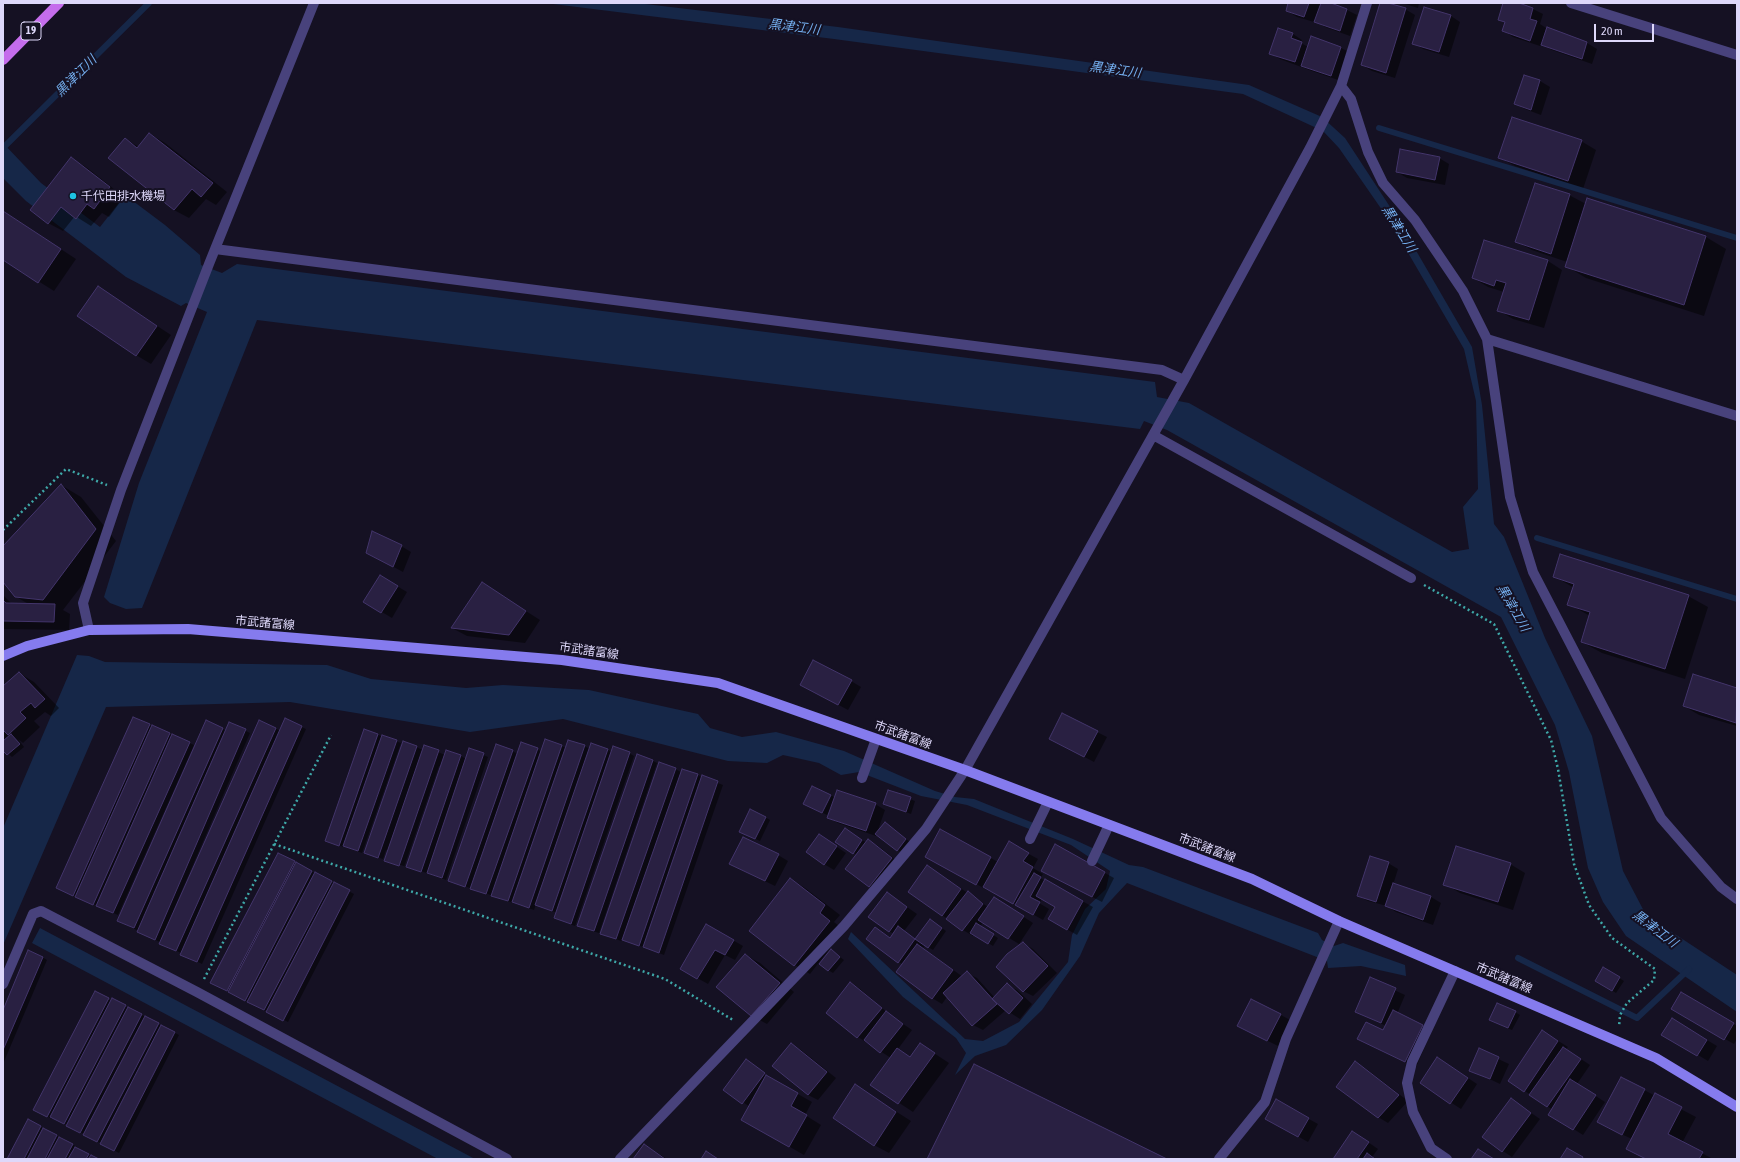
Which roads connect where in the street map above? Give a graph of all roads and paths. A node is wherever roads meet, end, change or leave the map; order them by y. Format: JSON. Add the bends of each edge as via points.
{"nodes":[{"id":1,"x":59,"y":3,"type":"edge"},
{"id":2,"x":314,"y":3,"type":"edge"},
{"id":3,"x":1367,"y":3,"type":"edge"},
{"id":4,"x":1571,"y":3,"type":"edge"},
{"id":5,"x":1737,"y":54,"type":"edge"},
{"id":6,"x":3,"y":60,"type":"edge"},
{"id":7,"x":1341,"y":86,"type":"junction"},
{"id":8,"x":215,"y":249,"type":"junction"},
{"id":9,"x":1487,"y":340,"type":"junction"},
{"id":10,"x":1184,"y":380,"type":"junction"},
{"id":11,"x":1737,"y":416,"type":"edge"},
{"id":12,"x":1153,"y":435,"type":"junction"},
{"id":13,"x":121,"y":490,"type":"junction"},
{"id":14,"x":3,"y":530,"type":"edge"},
{"id":15,"x":1411,"y":578,"type":"joint"},
{"id":16,"x":89,"y":630,"type":"junction"},
{"id":17,"x":3,"y":656,"type":"edge"},
{"id":18,"x":331,"y":735,"type":"dead end"},
{"id":19,"x":876,"y":739,"type":"junction"},
{"id":20,"x":965,"y":770,"type":"junction"},
{"id":21,"x":862,"y":778,"type":"dead end"},
{"id":22,"x":1048,"y":802,"type":"junction"},
{"id":23,"x":1109,"y":825,"type":"junction"},
{"id":24,"x":1030,"y":839,"type":"dead end"},
{"id":25,"x":274,"y":844,"type":"junction"},
{"id":26,"x":1092,"y":861,"type":"dead end"},
{"id":27,"x":1737,"y":899,"type":"edge"},
{"id":28,"x":1339,"y":921,"type":"junction"},
{"id":29,"x":1455,"y":971,"type":"junction"},
{"id":30,"x":3,"y":984,"type":"edge"},
{"id":31,"x":197,"y":992,"type":"junction"},
{"id":32,"x":1620,"y":1015,"type":"dead end"},
{"id":33,"x":746,"y":1028,"type":"junction"},
{"id":34,"x":1737,"y":1107,"type":"edge"},
{"id":35,"x":507,"y":1159,"type":"edge"},
{"id":36,"x":620,"y":1159,"type":"edge"},
{"id":37,"x":1219,"y":1159,"type":"edge"},
{"id":38,"x":1447,"y":1159,"type":"edge"}],
"edges":[{"from":1,"to":6,"type":"main road","number":"19"},
{"from":2,"to":8,"type":"street"},
{"from":3,"to":7,"type":"street"},
{"from":4,"to":5,"type":"street"},
{"from":7,"to":9,"type":"street","via":[[1351,99],[1368,152],[1383,183],[1416,220],[1463,291]]},
{"from":7,"to":10,"type":"street"},
{"from":8,"to":10,"type":"street","via":[[1162,370]]},
{"from":8,"to":13,"type":"street"},
{"from":9,"to":11,"type":"street"},
{"from":9,"to":27,"type":"street","via":[[1510,497],[1532,572],[1661,818],[1721,887]]},
{"from":10,"to":12,"type":"street"},
{"from":12,"to":15,"type":"street"},
{"from":12,"to":20,"type":"street"},
{"from":13,"to":14,"type":"path","via":[[66,469]]},
{"from":13,"to":16,"type":"street","via":[[83,603]]},
{"from":15,"to":32,"type":"path","via":[[1494,624],[1551,740],[1574,864],[1589,905],[1612,938],[1655,969],[1654,980],[1627,1003]]},
{"from":16,"to":17,"type":"main road","name":"市武諸富線","via":[[27,646]]},
{"from":16,"to":19,"type":"main road","name":"市武諸富線","via":[[188,630],[562,660],[718,683]]},
{"from":18,"to":25,"type":"path"},
{"from":19,"to":20,"type":"main road","name":"市武諸富線"},
{"from":19,"to":21,"type":"street"},
{"from":20,"to":22,"type":"main road","name":"市武諸富線"},
{"from":20,"to":33,"type":"street","via":[[926,829],[844,926]]},
{"from":22,"to":23,"type":"main road","name":"市武諸富線"},
{"from":22,"to":24,"type":"street"},
{"from":23,"to":26,"type":"street"},
{"from":23,"to":28,"type":"main road","name":"市武諸富線","via":[[1252,879]]},
{"from":25,"to":31,"type":"path"},
{"from":25,"to":33,"type":"path","via":[[665,979]]},
{"from":28,"to":29,"type":"main road","name":"市武諸富線"},
{"from":28,"to":37,"type":"street","via":[[1286,1039],[1265,1102]]},
{"from":29,"to":34,"type":"main road","name":"市武諸富線","via":[[1656,1058]]},
{"from":29,"to":38,"type":"street","via":[[1412,1062],[1407,1083],[1413,1112],[1431,1148]]},
{"from":30,"to":31,"type":"street","via":[[34,914],[41,911]]},
{"from":31,"to":35,"type":"street"},
{"from":33,"to":36,"type":"street"}]}
